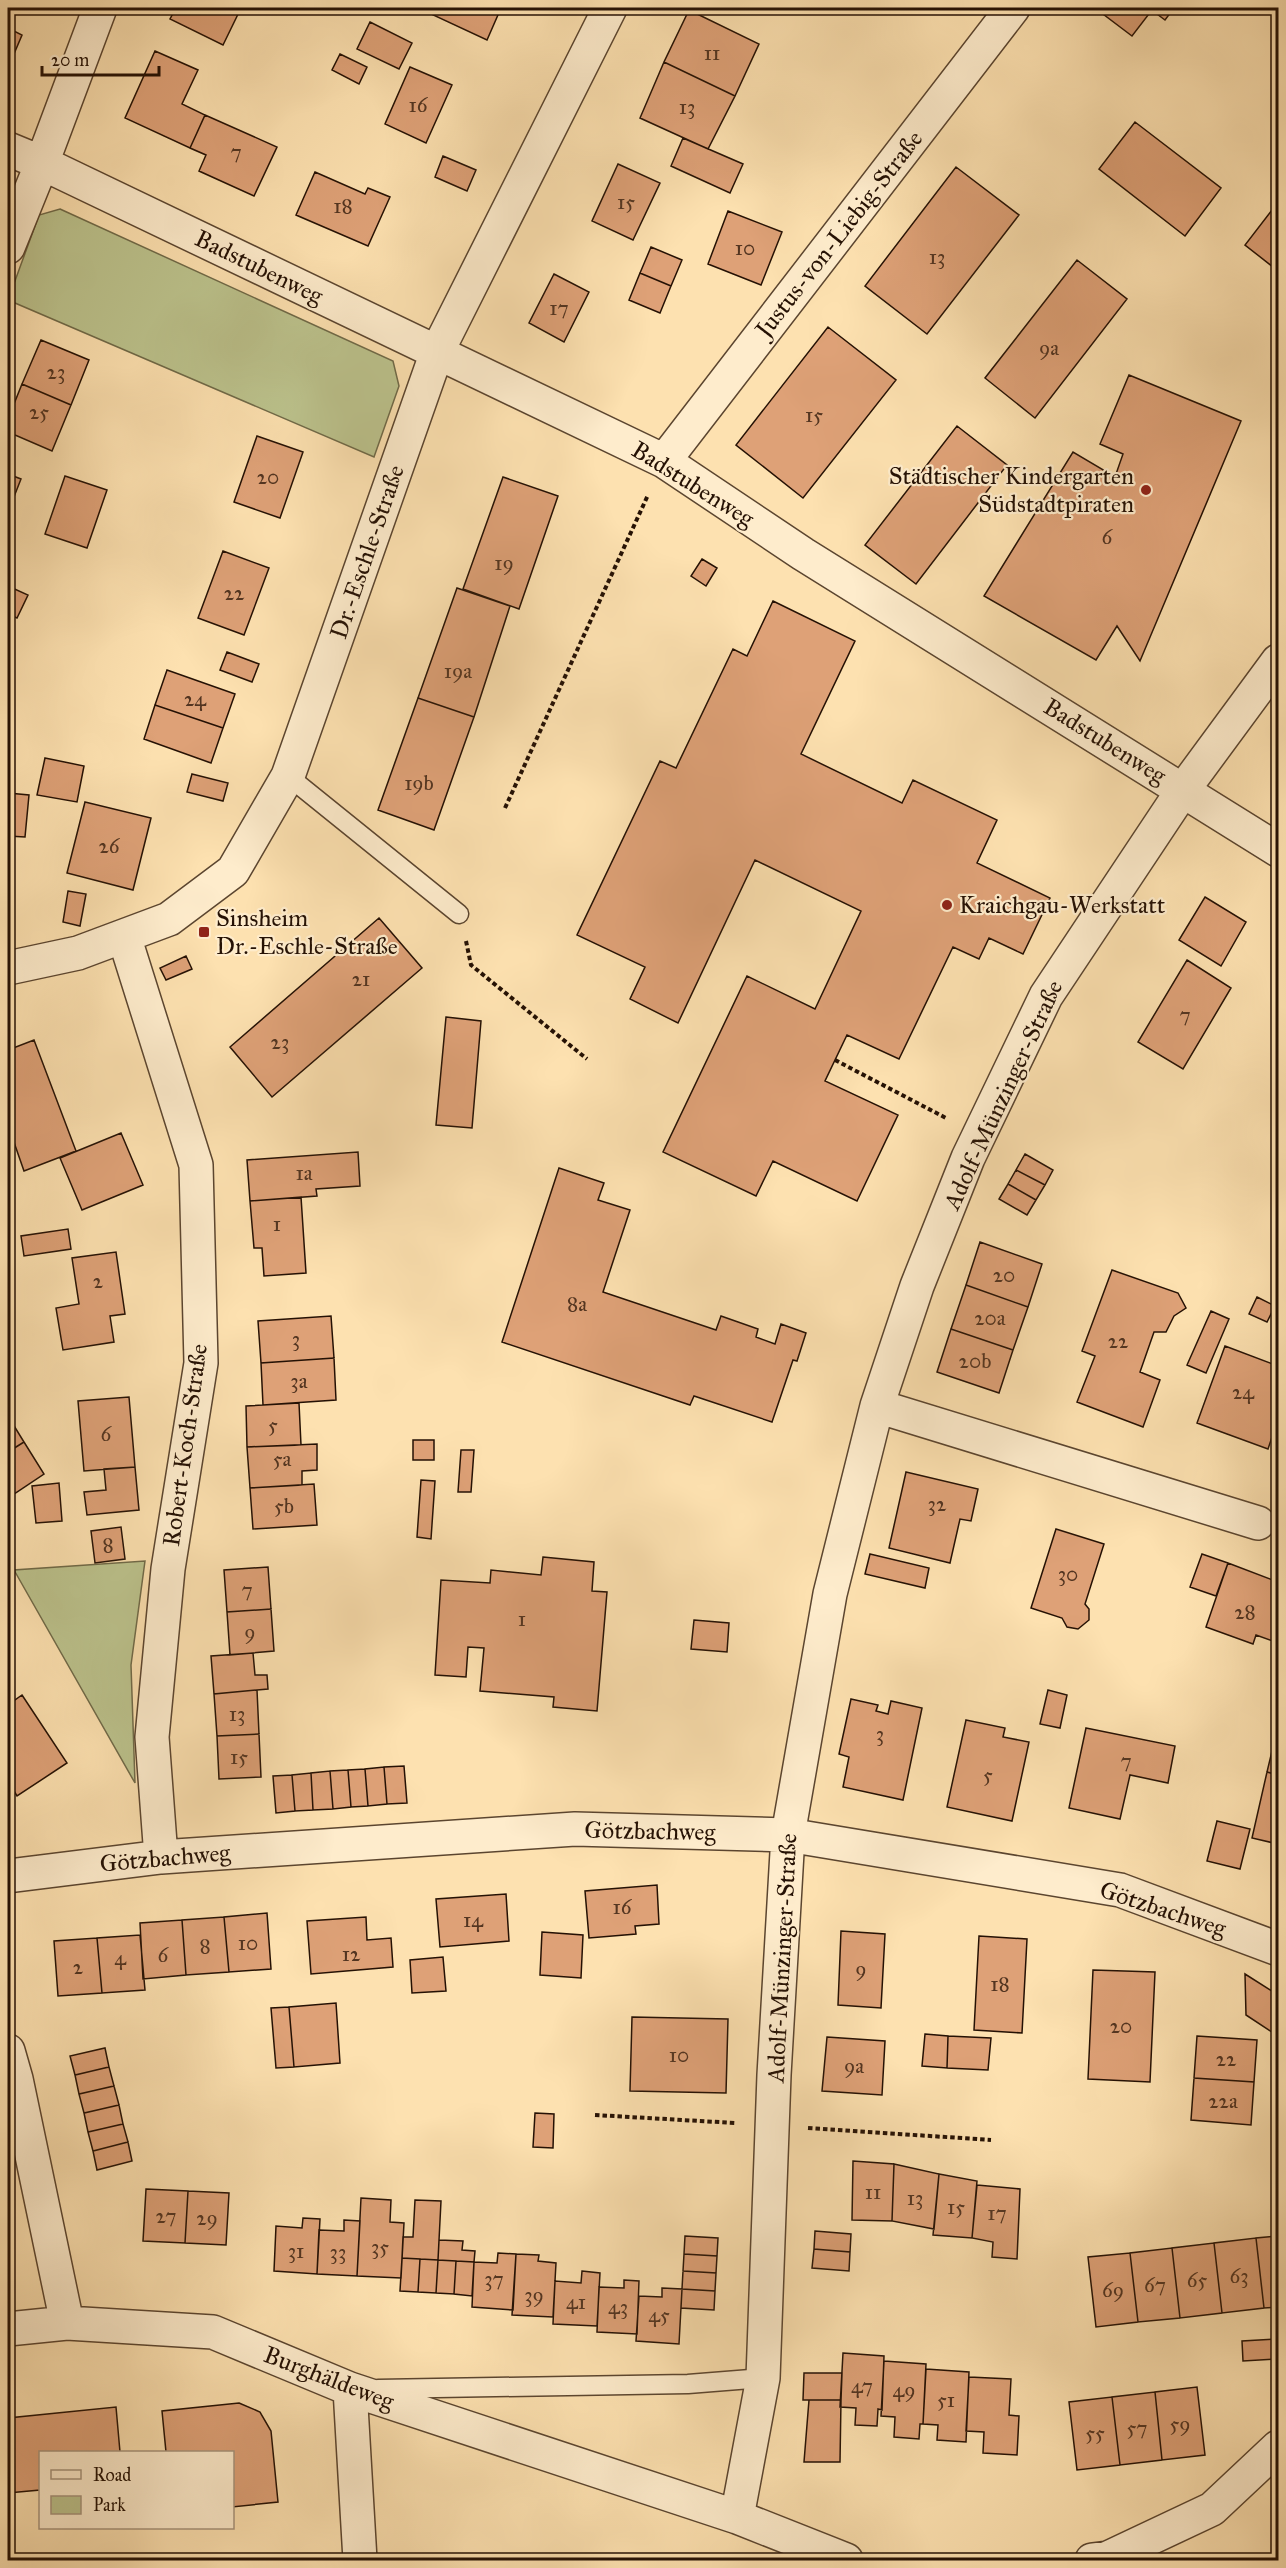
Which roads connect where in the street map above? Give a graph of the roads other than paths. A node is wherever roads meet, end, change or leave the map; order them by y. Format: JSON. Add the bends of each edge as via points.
{"nodes":[{"id":1,"x":100,"y":8,"type":"edge"},
{"id":2,"x":610,"y":8,"type":"edge"},
{"id":3,"x":1013,"y":8,"type":"edge"},
{"id":4,"x":8,"y":149,"type":"edge"},
{"id":5,"x":42,"y":163,"type":"junction"},
{"id":6,"x":8,"y":247,"type":"edge"},
{"id":7,"x":437,"y":352,"type":"junction"},
{"id":8,"x":664,"y":461,"type":"junction"},
{"id":9,"x":1278,"y":661,"type":"edge"},
{"id":10,"x":288,"y":776,"type":"junction"},
{"id":11,"x":1182,"y":790,"type":"junction"},
{"id":12,"x":1278,"y":850,"type":"edge"},
{"id":13,"x":459,"y":914,"type":"road end"},
{"id":14,"x":124,"y":936,"type":"junction"},
{"id":15,"x":8,"y":968,"type":"edge"},
{"id":16,"x":877,"y":1406,"type":"junction"},
{"id":17,"x":1258,"y":1523,"type":"dead end"},
{"id":18,"x":788,"y":1835,"type":"junction"},
{"id":19,"x":161,"y":1857,"type":"junction"},
{"id":20,"x":8,"y":1876,"type":"edge"},
{"id":21,"x":1278,"y":1949,"type":"edge"},
{"id":22,"x":8,"y":2051,"type":"edge"},
{"id":23,"x":68,"y":2323,"type":"junction"},
{"id":24,"x":8,"y":2329,"type":"edge"},
{"id":25,"x":763,"y":2378,"type":"junction"},
{"id":26,"x":350,"y":2389,"type":"junction"},
{"id":27,"x":1277,"y":2454,"type":"edge"},
{"id":28,"x":737,"y":2517,"type":"junction"},
{"id":29,"x":360,"y":2560,"type":"edge"},
{"id":30,"x":846,"y":2560,"type":"edge"},
{"id":31,"x":1092,"y":2560,"type":"edge"}],
"edges":[{"from":1,"to":5,"type":"street"},
{"from":2,"to":7,"type":"street","name":"Dr.-Eschle-Straße"},
{"from":3,"to":8,"type":"street","name":"Justus-von-Liebig-Straße"},
{"from":4,"to":5,"type":"street","name":"Badstubenweg"},
{"from":5,"to":6,"type":"street"},
{"from":5,"to":7,"type":"street","name":"Badstubenweg"},
{"from":7,"to":8,"type":"street","name":"Badstubenweg"},
{"from":7,"to":10,"type":"street","name":"Dr.-Eschle-Straße"},
{"from":8,"to":11,"type":"street","name":"Badstubenweg","via":[[802,554]]},
{"from":9,"to":11,"type":"street","name":"Adolf-Münzinger-Straße"},
{"from":10,"to":13,"type":"lane"},
{"from":10,"to":14,"type":"street","name":"Dr.-Eschle-Straße","via":[[233,871],[169,919]]},
{"from":11,"to":12,"type":"street","name":"Badstubenweg"},
{"from":11,"to":16,"type":"street","name":"Adolf-Münzinger-Straße","via":[[1046,996],[980,1135],[917,1286]]},
{"from":14,"to":15,"type":"street","name":"Dr.-Eschle-Straße","via":[[78,953]]},
{"from":14,"to":19,"type":"street","name":"Robert-Koch-Straße","via":[[196,1165],[201,1363],[168,1569],[152,1737]]},
{"from":16,"to":17,"type":"street"},
{"from":16,"to":18,"type":"street","name":"Adolf-Münzinger-Straße","via":[[830,1594]]},
{"from":18,"to":19,"type":"street","name":"Götzbachweg","via":[[575,1829]]},
{"from":18,"to":21,"type":"street","name":"Götzbachweg","via":[[1120,1890]]},
{"from":18,"to":25,"type":"street","name":"Adolf-Münzinger-Straße"},
{"from":19,"to":20,"type":"street","name":"Götzbachweg"},
{"from":22,"to":23,"type":"street"},
{"from":23,"to":24,"type":"street","name":"Burghäldeweg"},
{"from":23,"to":26,"type":"street","name":"Burghäldeweg","via":[[213,2332]]},
{"from":25,"to":26,"type":"lane","via":[[688,2384]]},
{"from":25,"to":28,"type":"street","name":"Adolf-Münzinger-Straße"},
{"from":26,"to":28,"type":"street","name":"Burghäldeweg"},
{"from":26,"to":29,"type":"street"},
{"from":27,"to":31,"type":"street","via":[[1212,2509],[1108,2558]]},
{"from":28,"to":30,"type":"street","name":"Burghäldeweg"}]}
